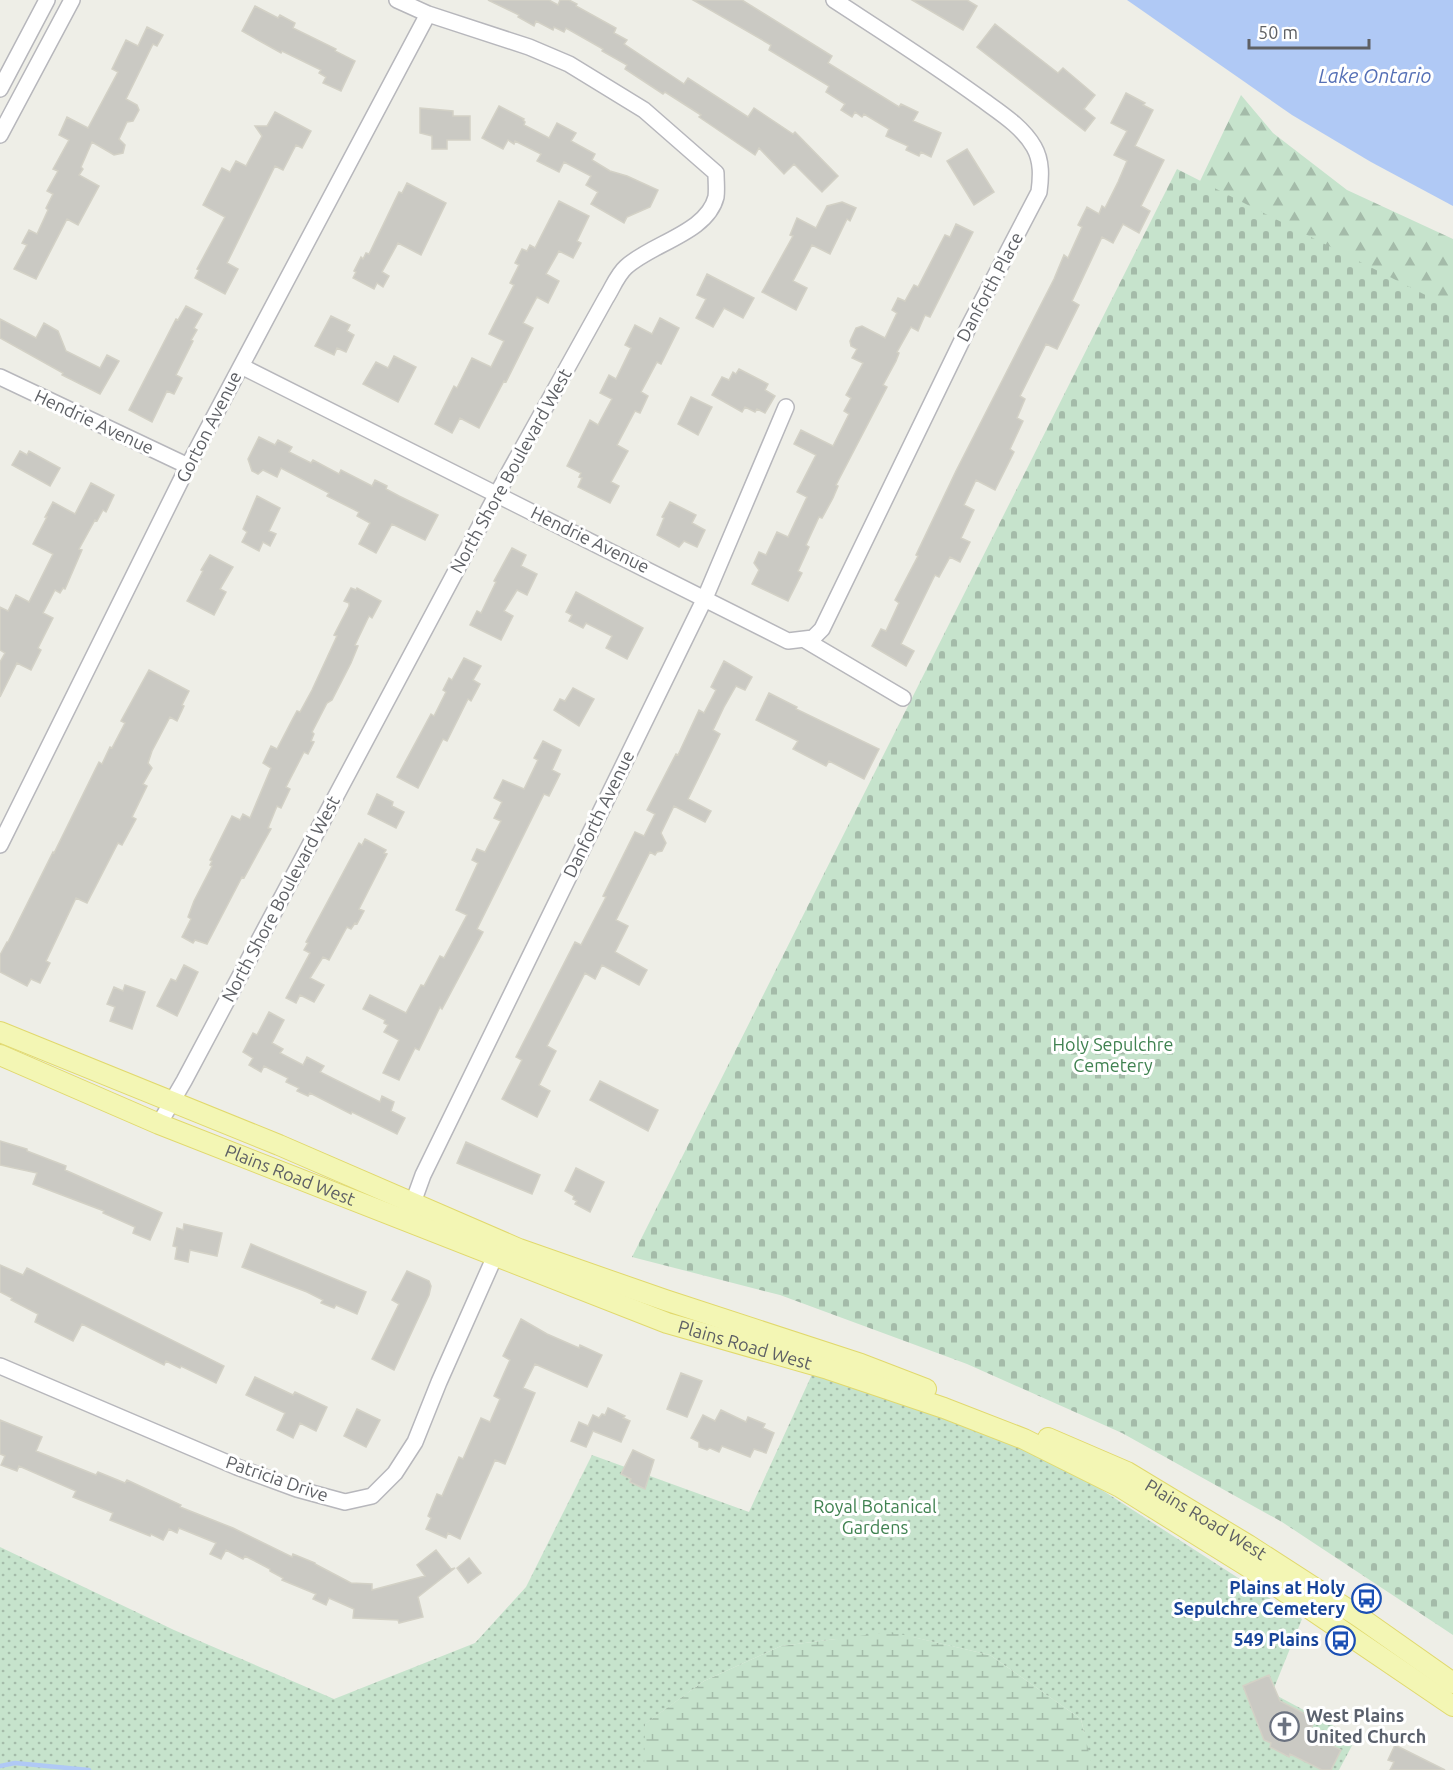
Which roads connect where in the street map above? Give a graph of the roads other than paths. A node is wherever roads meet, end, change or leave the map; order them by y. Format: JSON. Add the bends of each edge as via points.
{"nodes":[{"id":1,"x":47,"y":0,"type":"edge"},
{"id":2,"x":72,"y":0,"type":"edge"},
{"id":3,"x":397,"y":0,"type":"edge"},
{"id":4,"x":834,"y":0,"type":"edge"},
{"id":5,"x":428,"y":14,"type":"junction"},
{"id":6,"x":0,"y":89,"type":"edge"},
{"id":7,"x":0,"y":135,"type":"edge"},
{"id":8,"x":241,"y":366,"type":"junction"},
{"id":9,"x":0,"y":377,"type":"edge"},
{"id":10,"x":786,"y":407,"type":"dead end"},
{"id":11,"x":188,"y":466,"type":"junction"},
{"id":12,"x":497,"y":494,"type":"junction"},
{"id":13,"x":705,"y":598,"type":"junction"},
{"id":14,"x":805,"y":639,"type":"junction"},
{"id":15,"x":903,"y":698,"type":"dead end"},
{"id":16,"x":0,"y":845,"type":"edge"},
{"id":17,"x":0,"y":1032,"type":"edge"},
{"id":18,"x":0,"y":1055,"type":"edge"},
{"id":19,"x":171,"y":1102,"type":"junction"},
{"id":20,"x":159,"y":1124,"type":"junction"},
{"id":21,"x":410,"y":1211,"type":"junction"},
{"id":22,"x":495,"y":1256,"type":"junction"},
{"id":23,"x":0,"y":1366,"type":"edge"},
{"id":24,"x":1453,"y":1683,"type":"edge"},
{"id":25,"x":1453,"y":1706,"type":"edge"}],
"edges":[{"from":1,"to":6,"type":"street"},
{"from":2,"to":7,"type":"street"},
{"from":3,"to":5,"type":"street","name":"North Shore Boulevard West"},
{"from":4,"to":14,"type":"street","name":"Danforth Place","via":[[938,67],[1004,116],[1034,148],[1041,171],[1039,192],[969,326],[822,629],[813,638]]},
{"from":5,"to":8,"type":"street","name":"Gorton Avenue"},
{"from":5,"to":12,"type":"street","name":"North Shore Boulevard West","via":[[529,46],[569,64],[644,110],[716,173],[716,196],[706,217],[624,268]]},
{"from":8,"to":11,"type":"street","name":"Gorton Avenue"},
{"from":8,"to":12,"type":"street","name":"Hendrie Avenue"},
{"from":9,"to":11,"type":"street","name":"Hendrie Avenue"},
{"from":10,"to":13,"type":"street","name":"Danforth Avenue"},
{"from":11,"to":16,"type":"street","name":"Gorton Avenue"},
{"from":12,"to":13,"type":"street","name":"Hendrie Avenue"},
{"from":12,"to":19,"type":"street","name":"North Shore Boulevard West"},
{"from":13,"to":14,"type":"street","name":"Hendrie Avenue","via":[[788,641]]},
{"from":13,"to":21,"type":"street","name":"Danforth Avenue","via":[[423,1175]]},
{"from":14,"to":15,"type":"street","name":"Hendrie Avenue"},
{"from":17,"to":19,"type":"main road","name":"Plains Road West"},
{"from":18,"to":20,"type":"main road","name":"Plains Road West"},
{"from":19,"to":20,"type":"street","name":"North Shore Boulevard West"},
{"from":19,"to":21,"type":"main road","name":"Plains Road West","via":[[279,1145]]},
{"from":20,"to":21,"type":"main road","name":"Plains Road West"},
{"from":21,"to":22,"type":"main road","name":"Plains Road West"},
{"from":21,"to":24,"type":"main road","name":"Plains Road West","via":[[861,1364],[989,1412],[1127,1472],[1358,1616]]},
{"from":22,"to":23,"type":"street","name":"Patricia Drive","via":[[415,1442],[395,1473],[372,1496],[345,1502],[237,1467]]},
{"from":22,"to":25,"type":"main road","name":"Plains Road West","via":[[667,1323],[828,1369],[1024,1439],[1120,1487],[1250,1568]]}]}
